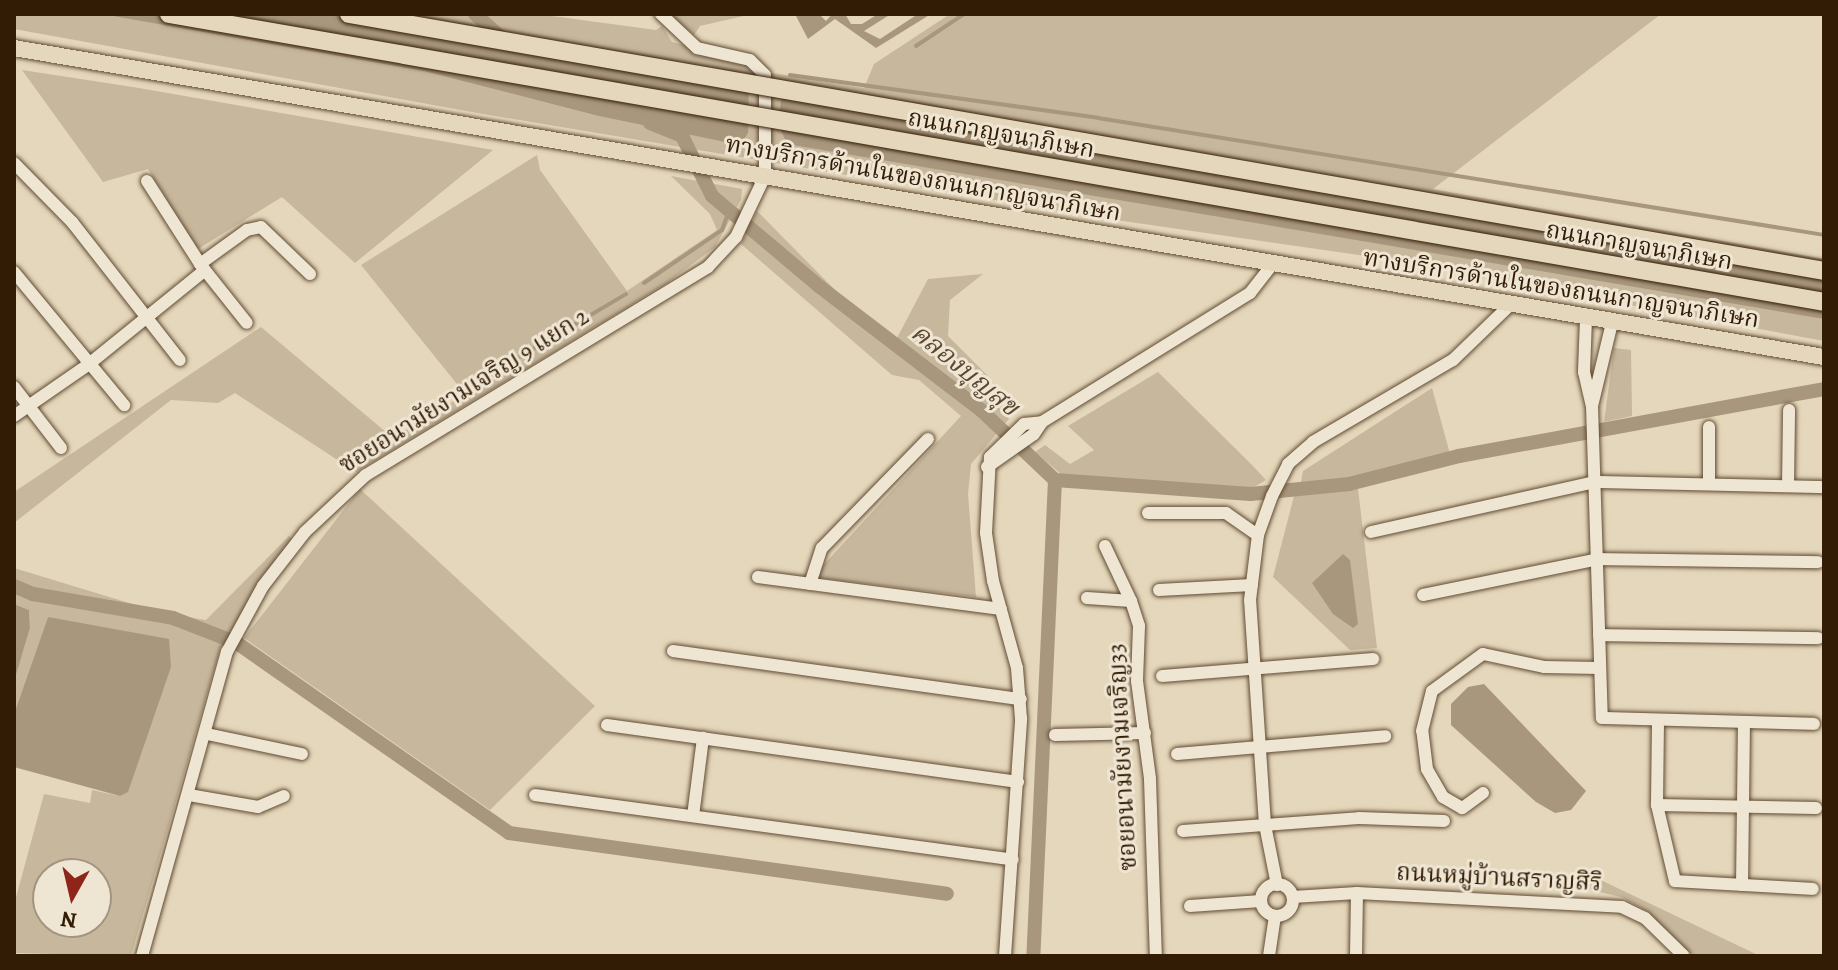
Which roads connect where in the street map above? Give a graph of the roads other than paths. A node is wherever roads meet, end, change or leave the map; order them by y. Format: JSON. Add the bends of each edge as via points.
{"nodes":[{"id":1,"x":169,"y":14,"type":"edge"},
{"id":2,"x":349,"y":14,"type":"edge"},
{"id":3,"x":661,"y":14,"type":"edge"},
{"id":4,"x":14,"y":48,"type":"edge"},
{"id":5,"x":14,"y":163,"type":"edge"},
{"id":6,"x":765,"y":176,"type":"junction"},
{"id":7,"x":147,"y":181,"type":"dead end"},
{"id":8,"x":1272,"y":265,"type":"junction"},
{"id":9,"x":202,"y":267,"type":"junction"},
{"id":10,"x":1824,"y":271,"type":"edge"},
{"id":11,"x":14,"y":272,"type":"edge"},
{"id":12,"x":310,"y":274,"type":"dead end"},
{"id":13,"x":1824,"y":302,"type":"edge"},
{"id":14,"x":1509,"y":306,"type":"junction"},
{"id":15,"x":145,"y":319,"type":"junction"},
{"id":16,"x":1586,"y":319,"type":"junction"},
{"id":17,"x":247,"y":323,"type":"dead end"},
{"id":18,"x":1612,"y":323,"type":"junction"},
{"id":19,"x":1824,"y":357,"type":"edge"},
{"id":20,"x":180,"y":360,"type":"dead end"},
{"id":21,"x":89,"y":364,"type":"junction"},
{"id":22,"x":14,"y":387,"type":"edge"},
{"id":23,"x":124,"y":405,"type":"dead end"},
{"id":24,"x":30,"y":406,"type":"junction"},
{"id":25,"x":1592,"y":406,"type":"junction"},
{"id":26,"x":1789,"y":410,"type":"dead end"},
{"id":27,"x":14,"y":416,"type":"edge"},
{"id":28,"x":1042,"y":422,"type":"junction"},
{"id":29,"x":1709,"y":427,"type":"dead end"},
{"id":30,"x":928,"y":439,"type":"dead end"},
{"id":31,"x":61,"y":448,"type":"dead end"},
{"id":32,"x":998,"y":454,"type":"junction"},
{"id":33,"x":1595,"y":482,"type":"junction"},
{"id":34,"x":1709,"y":484,"type":"junction"},
{"id":35,"x":1788,"y":486,"type":"junction"},
{"id":36,"x":1823,"y":487,"type":"edge"},
{"id":37,"x":1148,"y":513,"type":"dead end"},
{"id":38,"x":1371,"y":532,"type":"dead end"},
{"id":39,"x":1258,"y":535,"type":"junction"},
{"id":40,"x":1105,"y":546,"type":"dead end"},
{"id":41,"x":1599,"y":559,"type":"junction"},
{"id":42,"x":1818,"y":562,"type":"dead end"},
{"id":43,"x":758,"y":577,"type":"dead end"},
{"id":44,"x":810,"y":584,"type":"junction"},
{"id":45,"x":1252,"y":585,"type":"junction"},
{"id":46,"x":1159,"y":590,"type":"dead end"},
{"id":47,"x":1423,"y":595,"type":"dead end"},
{"id":48,"x":1087,"y":598,"type":"dead end"},
{"id":49,"x":1131,"y":601,"type":"junction"},
{"id":50,"x":1001,"y":609,"type":"junction"},
{"id":51,"x":1599,"y":635,"type":"junction"},
{"id":52,"x":1818,"y":638,"type":"dead end"},
{"id":53,"x":673,"y":651,"type":"dead end"},
{"id":54,"x":1373,"y":659,"type":"dead end"},
{"id":55,"x":1251,"y":665,"type":"junction"},
{"id":56,"x":1599,"y":668,"type":"junction"},
{"id":57,"x":1162,"y":676,"type":"dead end"},
{"id":58,"x":1021,"y":699,"type":"junction"},
{"id":59,"x":1658,"y":722,"type":"junction"},
{"id":60,"x":1744,"y":723,"type":"junction"},
{"id":61,"x":1814,"y":724,"type":"dead end"},
{"id":62,"x":607,"y":725,"type":"dead end"},
{"id":63,"x":1145,"y":733,"type":"junction"},
{"id":64,"x":207,"y":734,"type":"junction"},
{"id":65,"x":1055,"y":735,"type":"dead end"},
{"id":66,"x":1385,"y":736,"type":"dead end"},
{"id":67,"x":703,"y":738,"type":"junction"},
{"id":68,"x":1258,"y":744,"type":"junction"},
{"id":69,"x":302,"y":754,"type":"dead end"},
{"id":70,"x":1177,"y":754,"type":"dead end"},
{"id":71,"x":1018,"y":782,"type":"junction"},
{"id":72,"x":1483,"y":793,"type":"dead end"},
{"id":73,"x":189,"y":795,"type":"junction"},
{"id":74,"x":535,"y":795,"type":"dead end"},
{"id":75,"x":284,"y":796,"type":"dead end"},
{"id":76,"x":1657,"y":805,"type":"junction"},
{"id":77,"x":1743,"y":807,"type":"junction"},
{"id":78,"x":1816,"y":808,"type":"dead end"},
{"id":79,"x":693,"y":816,"type":"junction"},
{"id":80,"x":1444,"y":821,"type":"dead end"},
{"id":81,"x":1265,"y":825,"type":"junction"},
{"id":82,"x":1183,"y":831,"type":"dead end"},
{"id":83,"x":1013,"y":860,"type":"junction"},
{"id":84,"x":1277,"y":885,"type":"junction"},
{"id":85,"x":1742,"y":885,"type":"junction"},
{"id":86,"x":1813,"y":889,"type":"dead end"},
{"id":87,"x":1357,"y":893,"type":"junction"},
{"id":88,"x":1293,"y":897,"type":"junction"},
{"id":89,"x":1261,"y":901,"type":"junction"},
{"id":90,"x":1190,"y":906,"type":"dead end"},
{"id":91,"x":1275,"y":916,"type":"junction"},
{"id":92,"x":142,"y":956,"type":"edge"},
{"id":93,"x":1005,"y":956,"type":"edge"},
{"id":94,"x":1156,"y":956,"type":"edge"},
{"id":95,"x":1269,"y":956,"type":"edge"},
{"id":96,"x":1356,"y":956,"type":"edge"},
{"id":97,"x":1684,"y":956,"type":"edge"}],
"edges":[{"from":1,"to":13,"type":"highway","name":"ถนนกาญจนาภิเษก","bridge":true},
{"from":2,"to":10,"type":"highway","name":"ถนนกาญจนาภิเษก","bridge":true},
{"from":3,"to":6,"type":"street","via":[[697,48],[750,60],[762,69]]},
{"from":4,"to":6,"type":"main road","name":"ทางบริการด้านในของถนนกาญจนาภิเษก"},
{"from":5,"to":15,"type":"street","via":[[72,222]]},
{"from":6,"to":8,"type":"main road","name":"ทางบริการด้านในของถนนกาญจนาภิเษก"},
{"from":6,"to":64,"type":"street","name":"ซอยอนามัยงามเจริญ 9 แยก 2","via":[[736,237],[708,267],[366,475],[305,532],[238,627]]},
{"from":7,"to":9,"type":"street"},
{"from":8,"to":14,"type":"main road","name":"ทางบริการด้านในของถนนกาญจนาภิเษก"},
{"from":8,"to":28,"type":"street","via":[[1250,293]]},
{"from":9,"to":12,"type":"street","via":[[247,230],[261,227]]},
{"from":9,"to":15,"type":"street"},
{"from":9,"to":17,"type":"street"},
{"from":11,"to":21,"type":"street"},
{"from":14,"to":16,"type":"main road","name":"ทางบริการด้านในของถนนกาญจนาภิเษก"},
{"from":14,"to":39,"type":"street","via":[[1453,360],[1313,442],[1288,464]]},
{"from":15,"to":20,"type":"street"},
{"from":15,"to":21,"type":"street"},
{"from":16,"to":18,"type":"main road","name":"ทางบริการด้านในของถนนกาญจนาภิเษก"},
{"from":16,"to":25,"type":"street","via":[[1584,372]]},
{"from":18,"to":19,"type":"main road","name":"ทางบริการด้านในของถนนกาญจนาภิเษก"},
{"from":18,"to":25,"type":"street"},
{"from":21,"to":23,"type":"street"},
{"from":21,"to":24,"type":"street"},
{"from":22,"to":24,"type":"street"},
{"from":24,"to":27,"type":"street"},
{"from":24,"to":31,"type":"street"},
{"from":25,"to":33,"type":"street"},
{"from":26,"to":35,"type":"street"},
{"from":28,"to":32,"type":"street","via":[[1034,434]]},
{"from":28,"to":32,"type":"street","via":[[1024,424]]},
{"from":29,"to":34,"type":"street"},
{"from":30,"to":44,"type":"street","via":[[822,548]]},
{"from":32,"to":50,"type":"street","via":[[987,467],[986,533]]},
{"from":33,"to":34,"type":"street"},
{"from":33,"to":38,"type":"street"},
{"from":33,"to":41,"type":"street"},
{"from":34,"to":35,"type":"street"},
{"from":35,"to":36,"type":"street"},
{"from":37,"to":39,"type":"street","via":[[1226,513]]},
{"from":39,"to":45,"type":"street"},
{"from":40,"to":49,"type":"street","name":"ซอยอนามัยงามเจริญ33"},
{"from":41,"to":42,"type":"street"},
{"from":41,"to":47,"type":"street"},
{"from":41,"to":51,"type":"street"},
{"from":43,"to":44,"type":"street"},
{"from":44,"to":50,"type":"street"},
{"from":45,"to":46,"type":"street"},
{"from":45,"to":55,"type":"street"},
{"from":48,"to":49,"type":"street"},
{"from":49,"to":63,"type":"street","name":"ซอยอนามัยงามเจริญ33","via":[[1139,626],[1137,681]]},
{"from":50,"to":58,"type":"street"},
{"from":51,"to":52,"type":"street"},
{"from":51,"to":56,"type":"street"},
{"from":53,"to":58,"type":"street"},
{"from":54,"to":55,"type":"street"},
{"from":55,"to":57,"type":"street"},
{"from":55,"to":68,"type":"street"},
{"from":56,"to":59,"type":"street","via":[[1602,718]]},
{"from":56,"to":72,"type":"street","via":[[1544,667],[1483,654],[1432,691],[1422,731],[1427,769],[1443,797],[1462,808]]},
{"from":58,"to":71,"type":"street"},
{"from":59,"to":60,"type":"street"},
{"from":59,"to":76,"type":"street"},
{"from":60,"to":61,"type":"street"},
{"from":60,"to":77,"type":"street"},
{"from":62,"to":67,"type":"street"},
{"from":63,"to":65,"type":"street"},
{"from":63,"to":94,"type":"street","name":"ซอยอนามัยงามเจริญ33"},
{"from":64,"to":69,"type":"street"},
{"from":64,"to":73,"type":"street","name":"ซอยอนามัยงามเจริญ 9 แยก 2"},
{"from":66,"to":68,"type":"street"},
{"from":67,"to":71,"type":"street"},
{"from":67,"to":79,"type":"street"},
{"from":68,"to":70,"type":"street"},
{"from":68,"to":81,"type":"street"},
{"from":71,"to":83,"type":"street"},
{"from":73,"to":75,"type":"street","via":[[258,807]]},
{"from":73,"to":92,"type":"street","name":"ซอยอนามัยงามเจริญ 9 แยก 2"},
{"from":74,"to":79,"type":"street"},
{"from":76,"to":77,"type":"street"},
{"from":76,"to":85,"type":"street","via":[[1675,881]]},
{"from":77,"to":78,"type":"street"},
{"from":77,"to":85,"type":"street"},
{"from":79,"to":83,"type":"street"},
{"from":80,"to":81,"type":"street","via":[[1359,818]]},
{"from":81,"to":82,"type":"street"},
{"from":81,"to":84,"type":"street"},
{"from":83,"to":93,"type":"street"},
{"from":84,"to":88,"type":"street"},
{"from":84,"to":89,"type":"street","via":[[1266,889]]},
{"from":85,"to":86,"type":"street"},
{"from":87,"to":88,"type":"street","name":"ถนนหมู่บ้านสราญสิริ"},
{"from":87,"to":96,"type":"street"},
{"from":87,"to":97,"type":"street","name":"ถนนหมู่บ้านสราญสิริ","via":[[1622,907],[1645,918]]},
{"from":88,"to":91,"type":"street","via":[[1288,913]]},
{"from":89,"to":90,"type":"street"},
{"from":89,"to":91,"type":"street"},
{"from":91,"to":95,"type":"street"}]}
